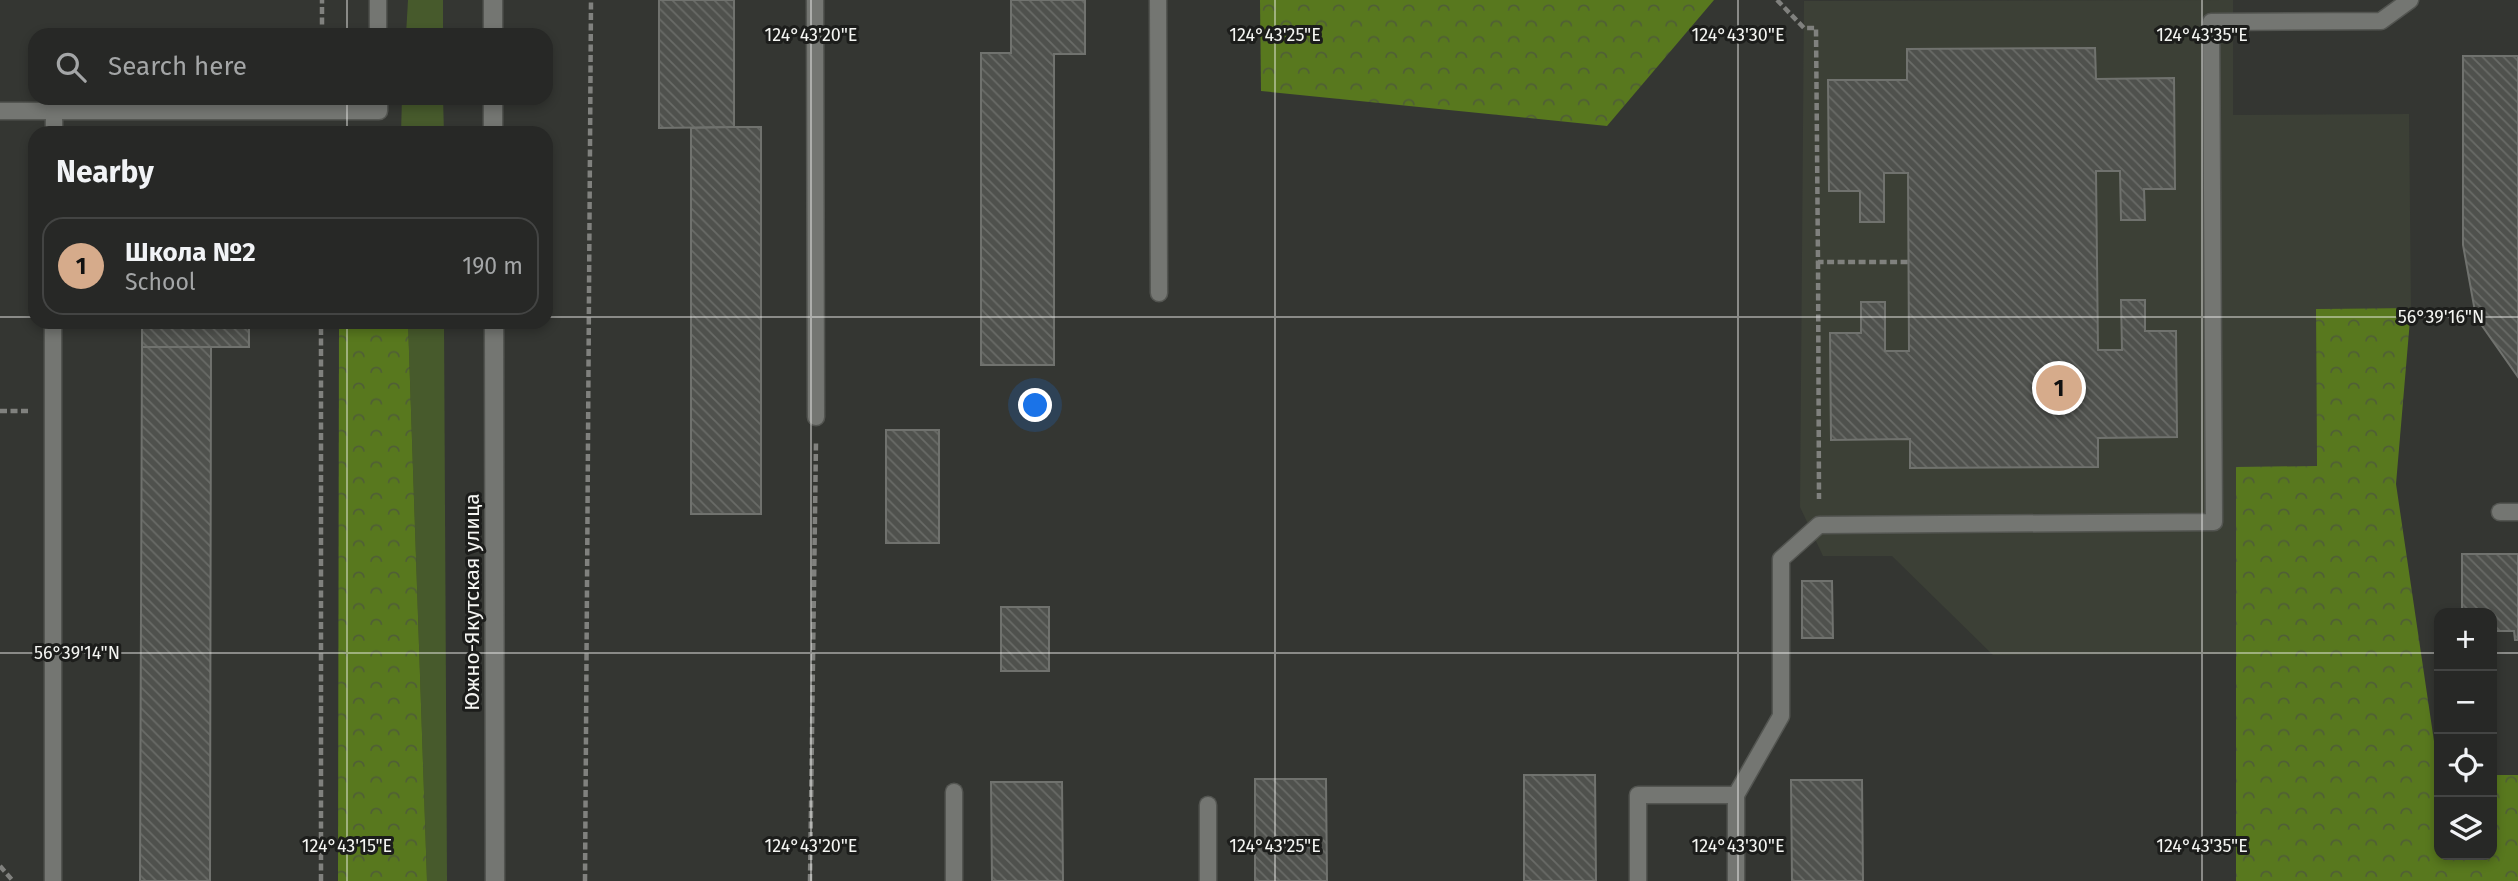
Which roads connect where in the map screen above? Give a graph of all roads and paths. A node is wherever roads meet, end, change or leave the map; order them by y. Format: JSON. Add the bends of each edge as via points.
{"nodes":[{"id":1,"x":322,"y":0,"type":"edge"},
{"id":2,"x":378,"y":0,"type":"edge"},
{"id":3,"x":493,"y":0,"type":"edge"},
{"id":4,"x":591,"y":0,"type":"edge"},
{"id":5,"x":815,"y":0,"type":"edge"},
{"id":6,"x":1158,"y":0,"type":"edge"},
{"id":7,"x":1777,"y":0,"type":"edge"},
{"id":8,"x":2410,"y":0,"type":"edge"},
{"id":9,"x":322,"y":28,"type":"edge"},
{"id":10,"x":378,"y":28,"type":"edge"},
{"id":11,"x":493,"y":28,"type":"edge"},
{"id":12,"x":379,"y":105,"type":"edge"},
{"id":13,"x":493,"y":105,"type":"edge"},
{"id":14,"x":0,"y":111,"type":"edge"},
{"id":15,"x":54,"y":111,"type":"junction"},
{"id":16,"x":54,"y":126,"type":"edge"},
{"id":17,"x":493,"y":126,"type":"edge"},
{"id":18,"x":1818,"y":262,"type":"junction"},
{"id":19,"x":1908,"y":262,"type":"dead end"},
{"id":20,"x":1159,"y":293,"type":"dead end"},
{"id":21,"x":53,"y":329,"type":"edge"},
{"id":22,"x":321,"y":329,"type":"edge"},
{"id":23,"x":494,"y":329,"type":"edge"},
{"id":24,"x":816,"y":418,"type":"joint"},
{"id":25,"x":2500,"y":512,"type":"dead end"},
{"id":26,"x":2518,"y":512,"type":"edge"},
{"id":27,"x":1819,"y":525,"type":"junction"},
{"id":28,"x":954,"y":792,"type":"dead end"},
{"id":29,"x":1736,"y":795,"type":"junction"},
{"id":30,"x":1208,"y":806,"type":"dead end"},
{"id":31,"x":0,"y":866,"type":"edge"},
{"id":32,"x":13,"y":881,"type":"edge"},
{"id":33,"x":53,"y":881,"type":"edge"},
{"id":34,"x":321,"y":881,"type":"edge"},
{"id":35,"x":495,"y":881,"type":"edge"},
{"id":36,"x":584,"y":881,"type":"edge"},
{"id":37,"x":810,"y":881,"type":"edge"},
{"id":38,"x":954,"y":881,"type":"edge"},
{"id":39,"x":1208,"y":881,"type":"edge"},
{"id":40,"x":1638,"y":881,"type":"edge"},
{"id":41,"x":1736,"y":881,"type":"edge"}],
"edges":[{"from":1,"to":9,"type":"path"},
{"from":2,"to":10,"type":"lane"},
{"from":3,"to":11,"type":"street"},
{"from":4,"to":36,"type":"path"},
{"from":5,"to":24,"type":"lane"},
{"from":6,"to":20,"type":"lane"},
{"from":7,"to":18,"type":"path","via":[[1804,28],[1816,28]]},
{"from":8,"to":27,"type":"lane","via":[[2381,21],[2211,22],[2214,522]]},
{"from":12,"to":15,"type":"lane","via":[[379,111]]},
{"from":13,"to":17,"type":"street"},
{"from":14,"to":15,"type":"lane"},
{"from":15,"to":16,"type":"lane"},
{"from":18,"to":19,"type":"path"},
{"from":18,"to":27,"type":"path"},
{"from":21,"to":33,"type":"lane"},
{"from":22,"to":34,"type":"path"},
{"from":23,"to":35,"type":"street","name":"Южно-Якутская улица"},
{"from":24,"to":37,"type":"path"},
{"from":25,"to":26,"type":"lane"},
{"from":27,"to":29,"type":"lane","via":[[1781,559],[1781,716]]},
{"from":28,"to":38,"type":"lane"},
{"from":29,"to":40,"type":"lane","via":[[1639,794]]},
{"from":29,"to":41,"type":"lane"},
{"from":30,"to":39,"type":"lane"},
{"from":31,"to":32,"type":"path"}]}
